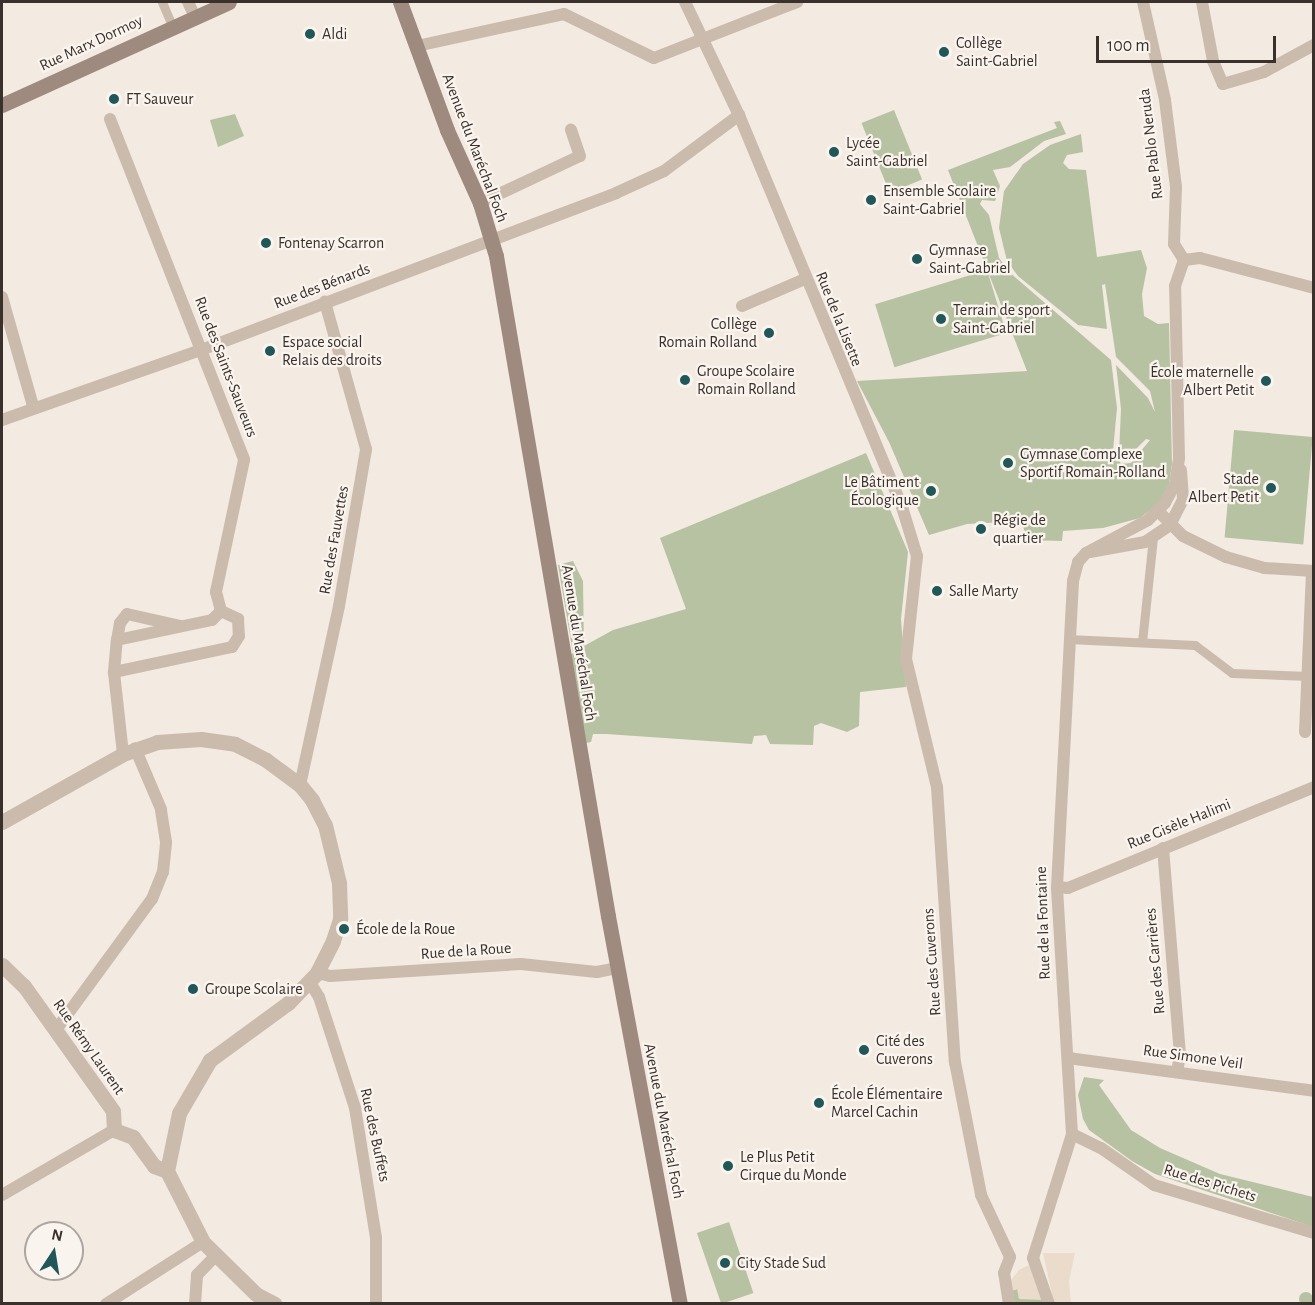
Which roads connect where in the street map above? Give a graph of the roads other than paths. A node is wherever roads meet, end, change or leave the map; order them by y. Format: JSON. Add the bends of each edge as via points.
{"nodes":[{"id":1,"x":162,"y":2,"type":"edge"},
{"id":2,"x":229,"y":2,"type":"edge"},
{"id":3,"x":400,"y":2,"type":"edge"},
{"id":4,"x":685,"y":2,"type":"edge"},
{"id":5,"x":797,"y":2,"type":"edge"},
{"id":6,"x":1143,"y":2,"type":"edge"},
{"id":7,"x":1202,"y":2,"type":"edge"},
{"id":8,"x":191,"y":8,"type":"edge"},
{"id":9,"x":172,"y":25,"type":"junction"},
{"id":10,"x":703,"y":40,"type":"junction"},
{"id":11,"x":1314,"y":45,"type":"edge"},
{"id":12,"x":417,"y":46,"type":"junction"},
{"id":13,"x":2,"y":105,"type":"edge"},
{"id":14,"x":739,"y":115,"type":"junction"},
{"id":15,"x":110,"y":119,"type":"dead end"},
{"id":16,"x":571,"y":130,"type":"dead end"},
{"id":17,"x":480,"y":203,"type":"junction"},
{"id":18,"x":492,"y":241,"type":"junction"},
{"id":19,"x":1184,"y":260,"type":"junction"},
{"id":20,"x":805,"y":279,"type":"junction"},
{"id":21,"x":1314,"y":288,"type":"edge"},
{"id":22,"x":2,"y":297,"type":"edge"},
{"id":23,"x":326,"y":302,"type":"junction"},
{"id":24,"x":742,"y":306,"type":"dead end"},
{"id":25,"x":201,"y":350,"type":"junction"},
{"id":26,"x":34,"y":409,"type":"junction"},
{"id":27,"x":2,"y":420,"type":"edge"},
{"id":28,"x":1179,"y":458,"type":"junction"},
{"id":29,"x":1158,"y":512,"type":"junction"},
{"id":30,"x":1170,"y":525,"type":"junction"},
{"id":31,"x":1153,"y":538,"type":"junction"},
{"id":32,"x":1086,"y":553,"type":"junction"},
{"id":33,"x":1313,"y":571,"type":"edge"},
{"id":34,"x":221,"y":611,"type":"junction"},
{"id":35,"x":182,"y":627,"type":"junction"},
{"id":36,"x":1068,"y":639,"type":"junction"},
{"id":37,"x":117,"y":640,"type":"junction"},
{"id":38,"x":1142,"y":642,"type":"junction"},
{"id":39,"x":906,"y":659,"type":"joint"},
{"id":40,"x":114,"y":672,"type":"junction"},
{"id":41,"x":1308,"y":676,"type":"junction"},
{"id":42,"x":1305,"y":732,"type":"dead end"},
{"id":43,"x":129,"y":751,"type":"junction"},
{"id":44,"x":300,"y":785,"type":"junction"},
{"id":45,"x":1314,"y":787,"type":"edge"},
{"id":46,"x":2,"y":822,"type":"edge"},
{"id":47,"x":1162,"y":848,"type":"junction"},
{"id":48,"x":1057,"y":887,"type":"junction"},
{"id":49,"x":2,"y":965,"type":"edge"},
{"id":50,"x":617,"y":968,"type":"junction"},
{"id":51,"x":313,"y":977,"type":"junction"},
{"id":52,"x":56,"y":1030,"type":"junction"},
{"id":53,"x":1068,"y":1058,"type":"junction"},
{"id":54,"x":1177,"y":1071,"type":"junction"},
{"id":55,"x":1314,"y":1091,"type":"edge"},
{"id":56,"x":114,"y":1130,"type":"junction"},
{"id":57,"x":1072,"y":1134,"type":"junction"},
{"id":58,"x":167,"y":1171,"type":"junction"},
{"id":59,"x":2,"y":1195,"type":"edge"},
{"id":60,"x":1314,"y":1233,"type":"edge"},
{"id":61,"x":202,"y":1242,"type":"junction"},
{"id":62,"x":216,"y":1255,"type":"junction"},
{"id":63,"x":1010,"y":1257,"type":"junction"},
{"id":64,"x":1033,"y":1258,"type":"junction"},
{"id":65,"x":106,"y":1304,"type":"edge"},
{"id":66,"x":195,"y":1304,"type":"edge"},
{"id":67,"x":275,"y":1304,"type":"edge"},
{"id":68,"x":376,"y":1304,"type":"edge"},
{"id":69,"x":680,"y":1304,"type":"edge"},
{"id":70,"x":1010,"y":1304,"type":"edge"},
{"id":71,"x":1049,"y":1304,"type":"edge"}],
"edges":[{"from":1,"to":9,"type":"street"},
{"from":2,"to":8,"type":"main road","name":"Rue Marx Dormoy"},
{"from":3,"to":12,"type":"main road","name":"Avenue du Maréchal Foch"},
{"from":4,"to":10,"type":"street","name":"Rue de la Lisette"},
{"from":5,"to":10,"type":"street"},
{"from":6,"to":19,"type":"street","name":"Rue Pablo Neruda","via":[[1165,100],[1176,187],[1174,244]]},
{"from":7,"to":11,"type":"street","via":[[1213,61],[1223,84],[1264,72]]},
{"from":8,"to":9,"type":"main road","name":"Rue Marx Dormoy"},
{"from":9,"to":13,"type":"main road","name":"Rue Marx Dormoy"},
{"from":10,"to":12,"type":"street","via":[[661,57],[646,57],[576,17],[557,13]]},
{"from":10,"to":14,"type":"street","name":"Rue de la Lisette"},
{"from":12,"to":17,"type":"main road","name":"Avenue du Maréchal Foch","via":[[447,130]]},
{"from":14,"to":18,"type":"street","name":"Rue des Bénards","via":[[649,179]]},
{"from":14,"to":20,"type":"street","name":"Rue de la Lisette"},
{"from":15,"to":25,"type":"street","name":"Rue des Saints-Sauveurs"},
{"from":16,"to":17,"type":"street","via":[[580,156]]},
{"from":17,"to":18,"type":"main road","name":"Avenue du Maréchal Foch"},
{"from":18,"to":23,"type":"street","name":"Rue des Bénards"},
{"from":18,"to":50,"type":"main road","name":"Avenue du Maréchal Foch"},
{"from":19,"to":21,"type":"street","via":[[1200,258]]},
{"from":19,"to":28,"type":"street","via":[[1175,286]]},
{"from":20,"to":24,"type":"street"},
{"from":20,"to":39,"type":"street","name":"Rue de la Lisette","via":[[902,507],[917,556]]},
{"from":22,"to":26,"type":"street"},
{"from":23,"to":25,"type":"street","name":"Rue des Bénards"},
{"from":23,"to":44,"type":"street","name":"Rue des Fauvettes","via":[[366,449],[339,606]]},
{"from":25,"to":26,"type":"street","name":"Rue des Bénards"},
{"from":25,"to":34,"type":"street","name":"Rue des Saints-Sauveurs","via":[[244,460],[216,592]]},
{"from":26,"to":27,"type":"street","name":"Rue des Bénards"},
{"from":28,"to":29,"type":"street","via":[[1175,484]]},
{"from":28,"to":30,"type":"street","via":[[1183,499]]},
{"from":29,"to":30,"type":"street"},
{"from":29,"to":32,"type":"street","via":[[1136,528]]},
{"from":30,"to":31,"type":"street"},
{"from":30,"to":33,"type":"street","via":[[1183,536],[1244,564]]},
{"from":31,"to":32,"type":"street"},
{"from":31,"to":38,"type":"street"},
{"from":32,"to":36,"type":"street","name":"Rue de la Fontaine","via":[[1078,562],[1073,581]]},
{"from":33,"to":41,"type":"street"},
{"from":34,"to":35,"type":"street","via":[[212,620]]},
{"from":34,"to":40,"type":"street","via":[[238,619],[239,636],[232,646]]},
{"from":35,"to":37,"type":"street"},
{"from":35,"to":37,"type":"street","via":[[127,614],[120,623]]},
{"from":36,"to":38,"type":"street"},
{"from":36,"to":48,"type":"street","name":"Rue de la Fontaine"},
{"from":37,"to":40,"type":"street"},
{"from":38,"to":41,"type":"street","via":[[1195,645],[1232,673]]},
{"from":39,"to":63,"type":"street","name":"Rue des Cuverons","via":[[937,787],[955,1062],[981,1195]]},
{"from":40,"to":43,"type":"street"},
{"from":41,"to":42,"type":"street"},
{"from":43,"to":44,"type":"street","via":[[157,742],[201,739],[235,744],[266,760]]},
{"from":43,"to":46,"type":"street"},
{"from":43,"to":52,"type":"street","via":[[161,808],[166,842],[163,872],[152,899]]},
{"from":44,"to":51,"type":"street","via":[[325,825],[339,883],[340,919]]},
{"from":45,"to":47,"type":"street","name":"Rue Gisèle Halimi"},
{"from":47,"to":48,"type":"street","name":"Rue Gisèle Halimi","via":[[1068,888]]},
{"from":47,"to":54,"type":"street","name":"Rue des Carrières","via":[[1180,1055]]},
{"from":48,"to":53,"type":"street","name":"Rue de la Fontaine"},
{"from":49,"to":52,"type":"street","name":"Rue Rémy Laurent","via":[[24,986]]},
{"from":50,"to":51,"type":"street","name":"Rue de la Roue","via":[[597,972],[520,964]]},
{"from":50,"to":69,"type":"main road","name":"Avenue du Maréchal Foch"},
{"from":51,"to":58,"type":"street","via":[[288,1003],[210,1060],[179,1113]]},
{"from":51,"to":68,"type":"street","name":"Rue des Buffets","via":[[355,1108],[376,1238]]},
{"from":52,"to":56,"type":"street","name":"Rue Rémy Laurent","via":[[113,1111]]},
{"from":53,"to":54,"type":"street","name":"Rue Simone Veil"},
{"from":53,"to":57,"type":"street","name":"Rue de la Fontaine"},
{"from":54,"to":55,"type":"street","name":"Rue Simone Veil"},
{"from":56,"to":58,"type":"street","via":[[133,1137],[154,1166]]},
{"from":56,"to":59,"type":"street"},
{"from":57,"to":60,"type":"street","name":"Rue des Pichets","via":[[1154,1185]]},
{"from":57,"to":64,"type":"street","name":"Rue de la Fontaine"},
{"from":58,"to":61,"type":"street"},
{"from":61,"to":62,"type":"street"},
{"from":61,"to":65,"type":"street"},
{"from":62,"to":66,"type":"street","via":[[196,1275]]},
{"from":62,"to":67,"type":"street","via":[[256,1294]]},
{"from":63,"to":64,"type":"street"},
{"from":63,"to":70,"type":"street","via":[[1004,1273]]},
{"from":64,"to":71,"type":"street"}]}
